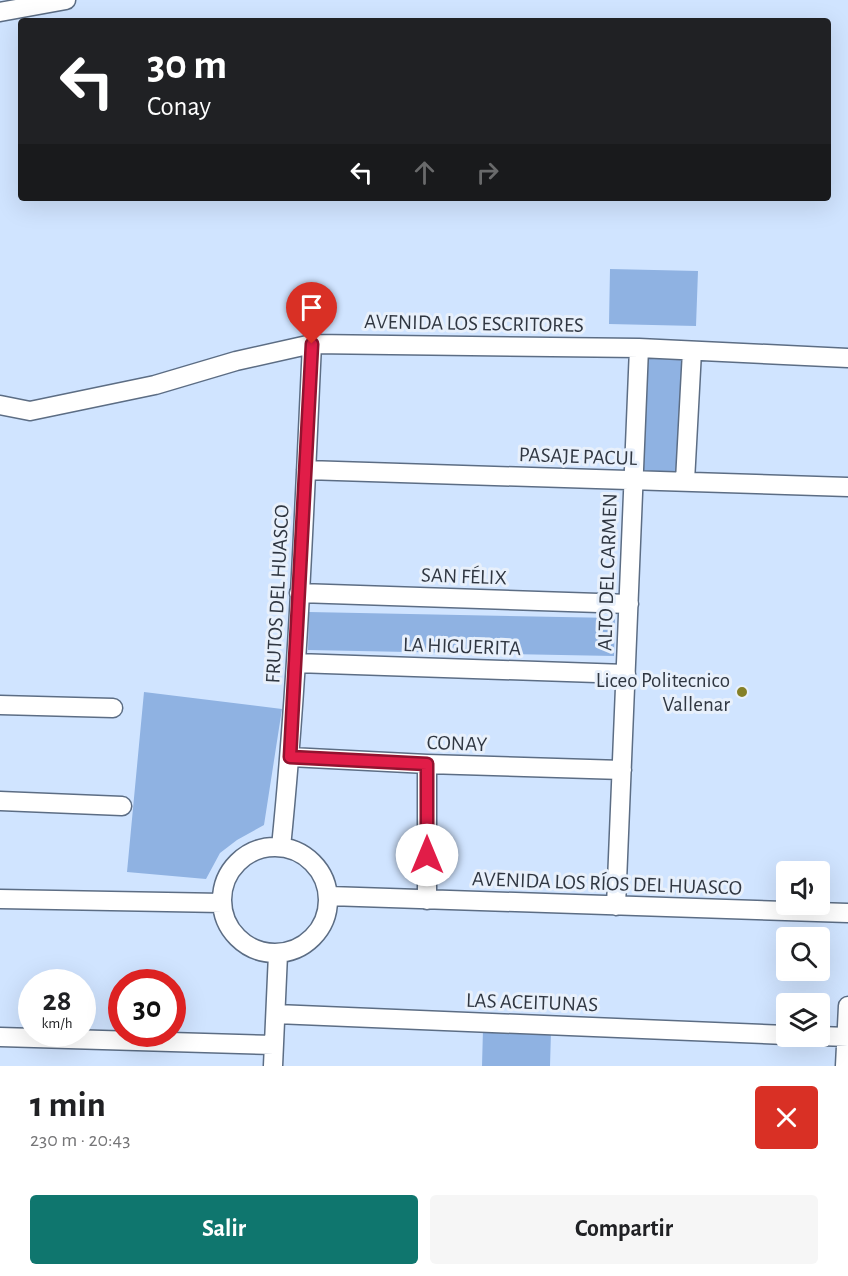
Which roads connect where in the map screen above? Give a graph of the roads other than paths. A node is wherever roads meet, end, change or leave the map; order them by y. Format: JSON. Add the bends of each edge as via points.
{"nodes":[{"id":1,"x":61,"y":0,"type":"edge"},
{"id":2,"x":66,"y":0,"type":"edge"},
{"id":3,"x":0,"y":12,"type":"edge"},
{"id":4,"x":312,"y":344,"type":"junction"},
{"id":5,"x":639,"y":348,"type":"junction"},
{"id":6,"x":692,"y":351,"type":"junction"},
{"id":7,"x":848,"y":358,"type":"edge"},
{"id":8,"x":0,"y":405,"type":"edge"},
{"id":9,"x":306,"y":470,"type":"junction"},
{"id":10,"x":633,"y":480,"type":"junction"},
{"id":11,"x":686,"y":481,"type":"junction"},
{"id":12,"x":848,"y":487,"type":"edge"},
{"id":13,"x":299,"y":593,"type":"junction"},
{"id":14,"x":628,"y":604,"type":"junction"},
{"id":15,"x":296,"y":663,"type":"junction"},
{"id":16,"x":626,"y":674,"type":"junction"},
{"id":17,"x":0,"y":705,"type":"edge"},
{"id":18,"x":113,"y":708,"type":"dead end"},
{"id":19,"x":290,"y":757,"type":"junction"},
{"id":20,"x":427,"y":764,"type":"junction"},
{"id":21,"x":622,"y":770,"type":"junction"},
{"id":22,"x":0,"y":801,"type":"edge"},
{"id":23,"x":122,"y":806,"type":"dead end"},
{"id":24,"x":280,"y":847,"type":"junction"},
{"id":25,"x":329,"y":896,"type":"junction"},
{"id":26,"x":0,"y":899,"type":"edge"},
{"id":27,"x":427,"y":900,"type":"junction"},
{"id":28,"x":222,"y":903,"type":"junction"},
{"id":29,"x":616,"y":906,"type":"junction"},
{"id":30,"x":848,"y":913,"type":"edge"},
{"id":31,"x":278,"y":954,"type":"junction"},
{"id":32,"x":848,"y":1006,"type":"edge"},
{"id":33,"x":276,"y":1014,"type":"junction"},
{"id":34,"x":776,"y":1035,"type":"edge"},
{"id":35,"x":830,"y":1036,"type":"edge"},
{"id":36,"x":0,"y":1037,"type":"edge"},
{"id":37,"x":847,"y":1037,"type":"edge"},
{"id":38,"x":274,"y":1045,"type":"junction"},
{"id":39,"x":273,"y":1066,"type":"edge"},
{"id":40,"x":844,"y":1066,"type":"edge"}],
"edges":[{"from":1,"to":2,"type":"street"},
{"from":1,"to":3,"type":"street"},
{"from":4,"to":5,"type":"street","name":"AVENIDA LOS ESCRITORES"},
{"from":4,"to":8,"type":"street","name":"AVENIDA LOS ESCRITORES","via":[[155,385],[30,411]]},
{"from":4,"to":9,"type":"street","name":"FRUTOS DEL HUASCO"},
{"from":5,"to":6,"type":"street","name":"AVENIDA LOS ESCRITORES"},
{"from":5,"to":10,"type":"street","name":"ALTO DEL CARMEN"},
{"from":6,"to":7,"type":"street","name":"AVENIDA LOS ESCRITORES"},
{"from":6,"to":11,"type":"street"},
{"from":9,"to":10,"type":"street","name":"PASAJE PACUL"},
{"from":9,"to":13,"type":"street","name":"FRUTOS DEL HUASCO"},
{"from":10,"to":11,"type":"street","name":"PASAJE PACUL"},
{"from":10,"to":14,"type":"street","name":"ALTO DEL CARMEN"},
{"from":11,"to":12,"type":"street","name":"PASAJE PACUL"},
{"from":13,"to":14,"type":"street","name":"SAN FÉLIX"},
{"from":13,"to":15,"type":"street","name":"FRUTOS DEL HUASCO"},
{"from":14,"to":16,"type":"street","name":"ALTO DEL CARMEN"},
{"from":15,"to":16,"type":"street","name":"LA HIGUERITA"},
{"from":15,"to":19,"type":"street","name":"FRUTOS DEL HUASCO"},
{"from":16,"to":21,"type":"street","name":"ALTO DEL CARMEN"},
{"from":17,"to":18,"type":"street"},
{"from":19,"to":20,"type":"street","name":"CONAY"},
{"from":19,"to":24,"type":"street","name":"FRUTOS DEL HUASCO"},
{"from":20,"to":21,"type":"street","name":"CONAY"},
{"from":20,"to":27,"type":"street"},
{"from":21,"to":29,"type":"street","name":"ALTO DEL CARMEN"},
{"from":22,"to":23,"type":"street"},
{"from":24,"to":25,"type":"street","via":[[308,858],[322,875]]},
{"from":24,"to":28,"type":"street","via":[[255,851],[243,858],[227,878]]},
{"from":25,"to":27,"type":"street","name":"AVENIDA LOS RÍOS DEL HUASCO"},
{"from":25,"to":31,"type":"street","via":[[328,910],[316,935],[305,945]]},
{"from":26,"to":28,"type":"street"},
{"from":27,"to":29,"type":"street","name":"AVENIDA LOS RÍOS DEL HUASCO"},
{"from":28,"to":31,"type":"street","via":[[227,924],[240,940],[258,951]]},
{"from":29,"to":30,"type":"street","name":"AVENIDA LOS RÍOS DEL HUASCO"},
{"from":31,"to":33,"type":"street"},
{"from":32,"to":37,"type":"street"},
{"from":33,"to":34,"type":"street","name":"LAS ACEITUNAS"},
{"from":33,"to":38,"type":"street"},
{"from":35,"to":37,"type":"street"},
{"from":36,"to":38,"type":"street"},
{"from":37,"to":40,"type":"street"},
{"from":38,"to":39,"type":"street"}]}
